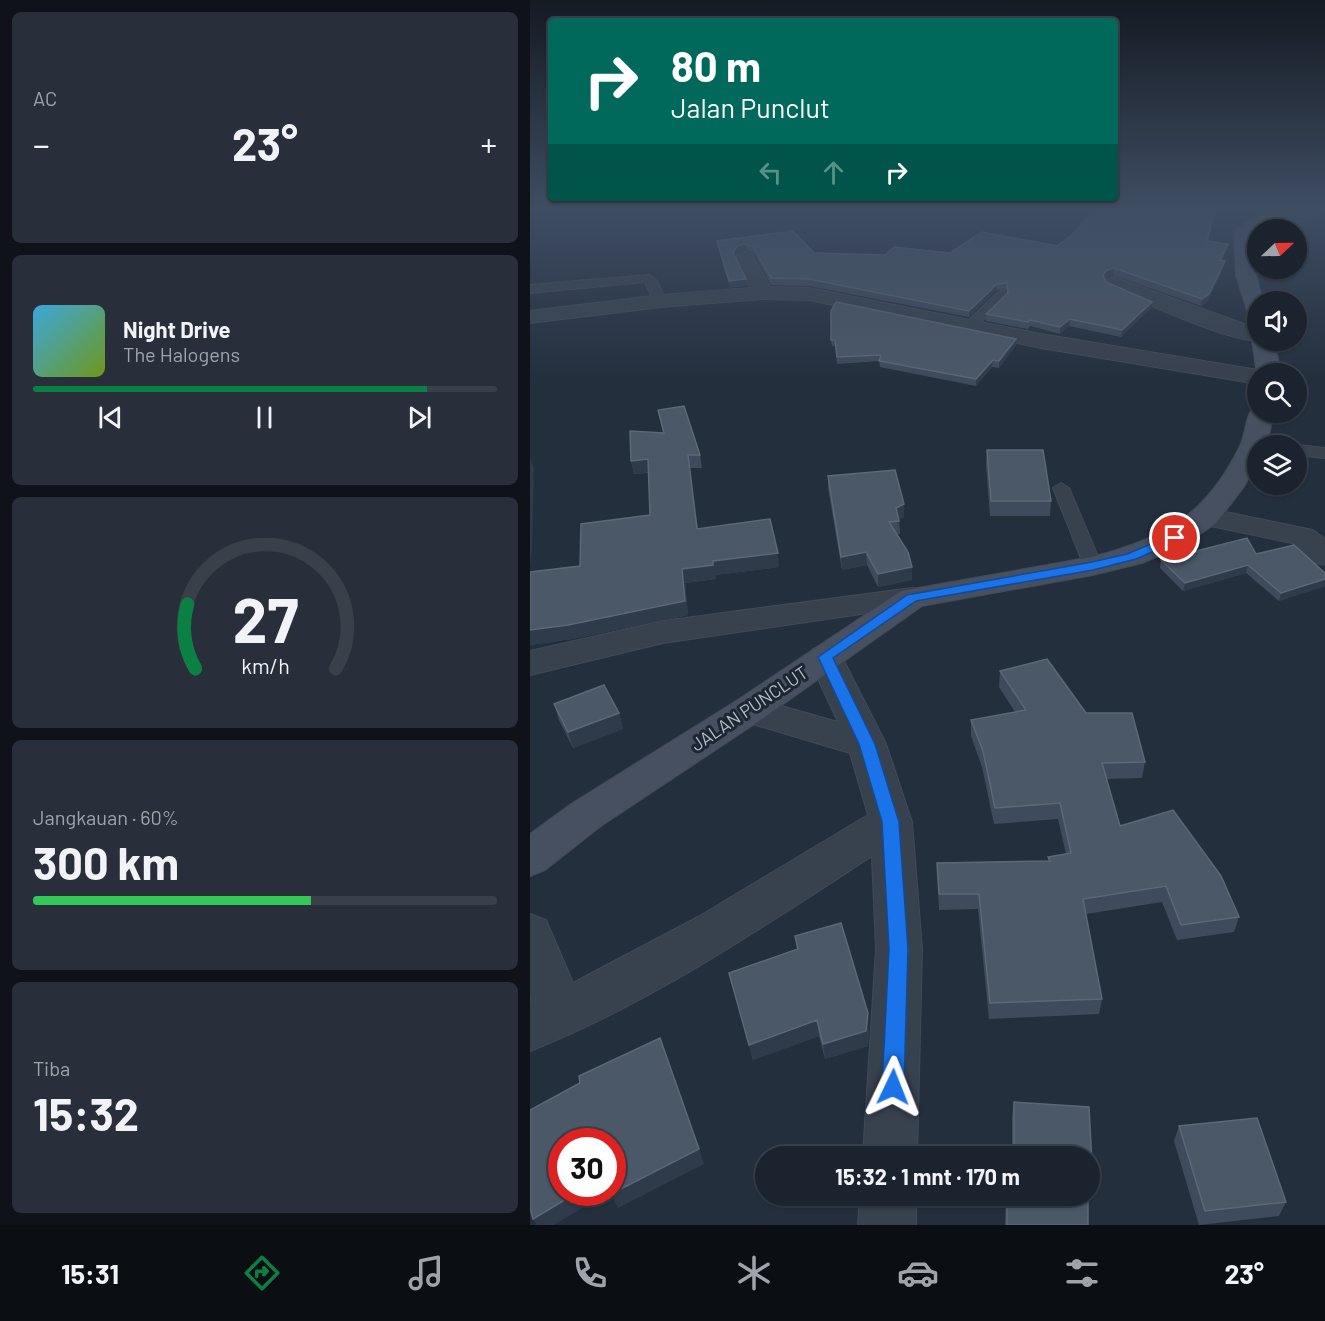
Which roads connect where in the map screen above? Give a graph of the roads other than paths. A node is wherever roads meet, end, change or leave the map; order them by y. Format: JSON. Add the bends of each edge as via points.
{"nodes":[{"id":1,"x":748,"y":264,"type":"edge"},
{"id":2,"x":1245,"y":264,"type":"edge"},
{"id":3,"x":1114,"y":283,"type":"edge"},
{"id":4,"x":530,"y":289,"type":"edge"},
{"id":5,"x":1250,"y":291,"type":"edge"},
{"id":6,"x":763,"y":293,"type":"junction"},
{"id":7,"x":1002,"y":295,"type":"edge"},
{"id":8,"x":661,"y":302,"type":"junction"},
{"id":9,"x":530,"y":317,"type":"edge"},
{"id":10,"x":970,"y":326,"type":"junction"},
{"id":11,"x":1247,"y":333,"type":"edge"},
{"id":12,"x":1247,"y":375,"type":"edge"},
{"id":13,"x":1260,"y":434,"type":"edge"},
{"id":14,"x":1307,"y":451,"type":"edge"},
{"id":15,"x":1325,"y":453,"type":"edge"},
{"id":16,"x":1061,"y":488,"type":"dead end"},
{"id":17,"x":1206,"y":517,"type":"junction"},
{"id":18,"x":1325,"y":556,"type":"edge"},
{"id":19,"x":1093,"y":566,"type":"junction"},
{"id":20,"x":912,"y":598,"type":"junction"},
{"id":21,"x":825,"y":657,"type":"junction"},
{"id":22,"x":530,"y":663,"type":"edge"},
{"id":23,"x":749,"y":710,"type":"junction"},
{"id":24,"x":867,"y":744,"type":"junction"},
{"id":25,"x":891,"y":822,"type":"junction"},
{"id":26,"x":530,"y":858,"type":"edge"},
{"id":27,"x":530,"y":934,"type":"edge"},
{"id":28,"x":546,"y":1020,"type":"edge"},
{"id":29,"x":890,"y":1146,"type":"edge"},
{"id":30,"x":888,"y":1206,"type":"edge"},
{"id":31,"x":887,"y":1225,"type":"edge"}],
"edges":[{"from":1,"to":6,"type":"street"},
{"from":2,"to":5,"type":"main road"},
{"from":3,"to":11,"type":"street"},
{"from":4,"to":8,"type":"lane","via":[[648,278]]},
{"from":6,"to":8,"type":"street"},
{"from":6,"to":10,"type":"street","via":[[809,294]]},
{"from":7,"to":10,"type":"lane"},
{"from":8,"to":9,"type":"street"},
{"from":10,"to":12,"type":"street"},
{"from":13,"to":17,"type":"main road","name":"JALAN PUNCLUT","via":[[1233,482]]},
{"from":14,"to":15,"type":"lane"},
{"from":16,"to":19,"type":"lane"},
{"from":17,"to":18,"type":"street","via":[[1302,536]]},
{"from":17,"to":19,"type":"main road","name":"JALAN PUNCLUT","via":[[1175,538],[1132,556]]},
{"from":19,"to":20,"type":"main road","name":"JALAN PUNCLUT"},
{"from":20,"to":21,"type":"main road","name":"JALAN PUNCLUT"},
{"from":20,"to":22,"type":"street","via":[[664,632]]},
{"from":21,"to":23,"type":"main road","name":"JALAN PUNCLUT"},
{"from":21,"to":24,"type":"street"},
{"from":23,"to":24,"type":"street"},
{"from":23,"to":26,"type":"main road","name":"JALAN PUNCLUT","via":[[586,815]]},
{"from":24,"to":25,"type":"street"},
{"from":25,"to":28,"type":"street","via":[[741,917],[648,970]]},
{"from":25,"to":29,"type":"street","via":[[899,949]]},
{"from":27,"to":28,"type":"street"},
{"from":30,"to":31,"type":"street"}]}
